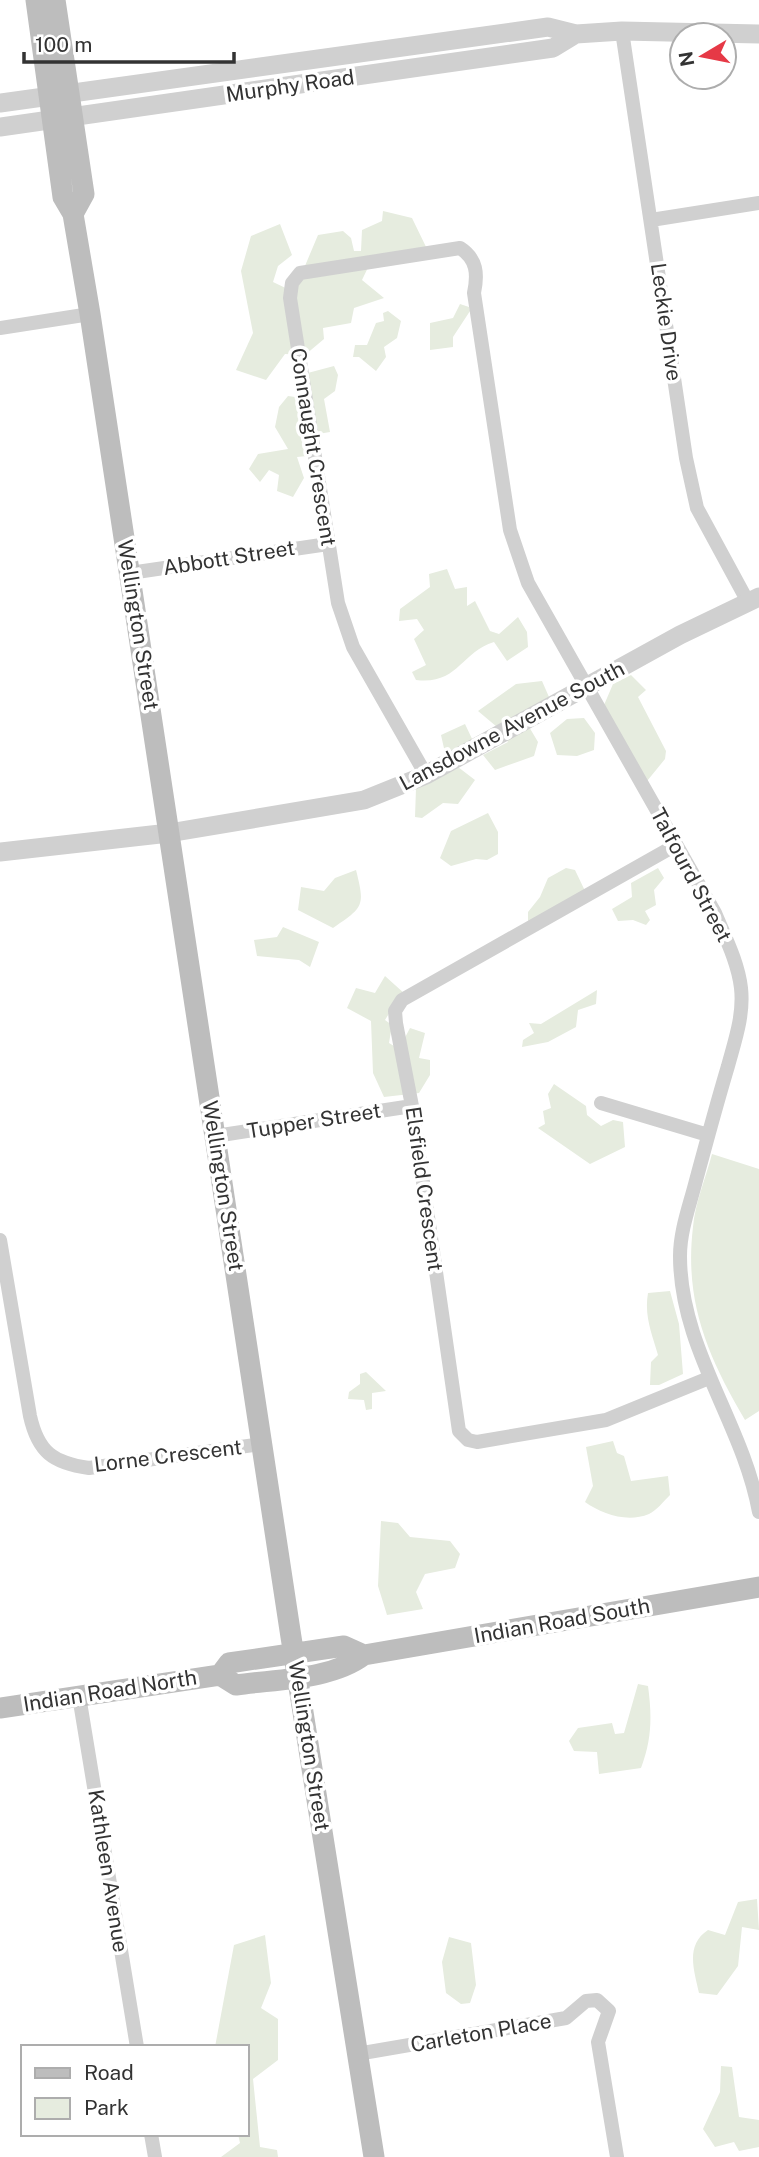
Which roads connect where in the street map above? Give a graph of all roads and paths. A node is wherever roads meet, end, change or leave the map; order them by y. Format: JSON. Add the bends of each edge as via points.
{"nodes":[{"id":1,"x":36,"y":0,"type":"edge"},
{"id":2,"x":55,"y":0,"type":"edge"},
{"id":3,"x":622,"y":31,"type":"junction"},
{"id":4,"x":576,"y":34,"type":"junction"},
{"id":5,"x":759,"y":34,"type":"edge"},
{"id":6,"x":70,"y":92,"type":"junction"},
{"id":7,"x":48,"y":96,"type":"junction"},
{"id":8,"x":0,"y":103,"type":"edge"},
{"id":9,"x":74,"y":117,"type":"junction"},
{"id":10,"x":52,"y":120,"type":"junction"},
{"id":11,"x":0,"y":127,"type":"edge"},
{"id":12,"x":759,"y":203,"type":"edge"},
{"id":13,"x":73,"y":214,"type":"junction"},
{"id":14,"x":651,"y":220,"type":"junction"},
{"id":15,"x":470,"y":254,"type":"joint"},
{"id":16,"x":90,"y":314,"type":"junction"},
{"id":17,"x":0,"y":328,"type":"edge"},
{"id":18,"x":328,"y":544,"type":"junction"},
{"id":19,"x":130,"y":573,"type":"junction"},
{"id":20,"x":753,"y":599,"type":"edge"},
{"id":21,"x":586,"y":688,"type":"junction"},
{"id":22,"x":426,"y":775,"type":"junction"},
{"id":23,"x":169,"y":833,"type":"junction"},
{"id":24,"x":676,"y":845,"type":"junction"},
{"id":25,"x":0,"y":852,"type":"edge"},
{"id":26,"x":601,"y":1103,"type":"dead end"},
{"id":27,"x":412,"y":1106,"type":"junction"},
{"id":28,"x":708,"y":1135,"type":"junction"},
{"id":29,"x":215,"y":1136,"type":"junction"},
{"id":30,"x":0,"y":1240,"type":"edge"},
{"id":31,"x":6,"y":1317,"type":"edge"},
{"id":32,"x":709,"y":1378,"type":"junction"},
{"id":33,"x":261,"y":1444,"type":"junction"},
{"id":34,"x":759,"y":1512,"type":"edge"},
{"id":35,"x":759,"y":1587,"type":"edge"},
{"id":36,"x":293,"y":1652,"type":"junction"},
{"id":37,"x":364,"y":1654,"type":"junction"},
{"id":38,"x":220,"y":1675,"type":"junction"},
{"id":39,"x":298,"y":1676,"type":"junction"},
{"id":40,"x":79,"y":1696,"type":"junction"},
{"id":41,"x":0,"y":1708,"type":"edge"},
{"id":42,"x":137,"y":2045,"type":"edge"},
{"id":43,"x":357,"y":2054,"type":"junction"},
{"id":44,"x":151,"y":2136,"type":"edge"},
{"id":45,"x":155,"y":2157,"type":"edge"},
{"id":46,"x":374,"y":2157,"type":"edge"},
{"id":47,"x":617,"y":2157,"type":"edge"}],
"edges":[{"from":1,"to":7,"type":"main road","name":"Wellington Street"},
{"from":2,"to":6,"type":"main road","name":"Wellington Street"},
{"from":3,"to":4,"type":"street","name":"Murphy Road"},
{"from":3,"to":5,"type":"street","name":"Murphy Road"},
{"from":3,"to":14,"type":"street","name":"Leckie Drive"},
{"from":4,"to":6,"type":"street","name":"Murphy Road","via":[[548,27]]},
{"from":4,"to":9,"type":"street","name":"Murphy Road","via":[[554,48]]},
{"from":6,"to":7,"type":"street","name":"Murphy Road"},
{"from":6,"to":9,"type":"main road","name":"Wellington Street"},
{"from":7,"to":8,"type":"street","name":"Murphy Road"},
{"from":7,"to":10,"type":"main road","name":"Wellington Street"},
{"from":9,"to":10,"type":"street","name":"Murphy Road"},
{"from":9,"to":13,"type":"main road","name":"Wellington Street","via":[[84,194]]},
{"from":10,"to":11,"type":"street","name":"Murphy Road"},
{"from":10,"to":13,"type":"main road","name":"Wellington Street","via":[[62,197]]},
{"from":12,"to":14,"type":"street"},
{"from":13,"to":16,"type":"main road","name":"Wellington Street"},
{"from":14,"to":20,"type":"street","name":"Leckie Drive","via":[[697,509]]},
{"from":15,"to":18,"type":"street","name":"Connaught Crescent","via":[[448,248],[319,268],[300,273],[292,283],[290,298]]},
{"from":15,"to":21,"type":"street","name":"Talfourd Street","via":[[516,553]]},
{"from":16,"to":17,"type":"street"},
{"from":16,"to":19,"type":"main road","name":"Wellington Street"},
{"from":18,"to":19,"type":"street","name":"Abbott Street"},
{"from":18,"to":22,"type":"street","name":"Connaught Crescent","via":[[338,603],[353,647]]},
{"from":19,"to":23,"type":"main road","name":"Wellington Street"},
{"from":20,"to":21,"type":"street","name":"Lansdowne Avenue South"},
{"from":21,"to":22,"type":"street","name":"Lansdowne Avenue South"},
{"from":21,"to":24,"type":"street","name":"Talfourd Street"},
{"from":22,"to":23,"type":"street","name":"Lansdowne Avenue South","via":[[364,800]]},
{"from":23,"to":25,"type":"street","name":"Lansdowne Avenue South"},
{"from":23,"to":29,"type":"main road","name":"Wellington Street"},
{"from":24,"to":27,"type":"street","name":"Elsfield Crescent","via":[[402,1000],[396,1023]]},
{"from":24,"to":28,"type":"street","name":"Talfourd Street","via":[[715,913],[734,957],[741,988],[740,1022]]},
{"from":26,"to":28,"type":"street"},
{"from":27,"to":29,"type":"street","name":"Tupper Street"},
{"from":27,"to":32,"type":"street","name":"Elsfield Crescent","via":[[459,1431],[468,1440],[606,1420]]},
{"from":28,"to":32,"type":"street","name":"Talfourd Street","via":[[680,1256],[683,1290]]},
{"from":29,"to":33,"type":"main road","name":"Wellington Street"},
{"from":30,"to":31,"type":"street","name":"Lorne Crescent"},
{"from":31,"to":33,"type":"street","name":"Lorne Crescent","via":[[33,1431],[50,1456],[66,1465],[89,1468]]},
{"from":32,"to":34,"type":"street","name":"Talfourd Street","via":[[741,1446]]},
{"from":33,"to":36,"type":"main road","name":"Wellington Street"},
{"from":35,"to":37,"type":"main road","name":"Indian Road South"},
{"from":36,"to":37,"type":"main road","name":"Indian Road South","via":[[344,1646]]},
{"from":36,"to":38,"type":"main road","name":"Indian Road North","via":[[229,1664]]},
{"from":36,"to":39,"type":"main road","name":"Wellington Street"},
{"from":37,"to":39,"type":"main road","name":"Indian Road South","via":[[347,1667]]},
{"from":38,"to":39,"type":"main road","name":"Indian Road North","via":[[236,1685]]},
{"from":38,"to":40,"type":"main road","name":"Indian Road North"},
{"from":39,"to":43,"type":"main road","name":"Wellington Street"},
{"from":40,"to":41,"type":"main road","name":"Indian Road North"},
{"from":40,"to":42,"type":"street","name":"Kathleen Avenue"},
{"from":43,"to":46,"type":"main road","name":"Wellington Street"},
{"from":43,"to":47,"type":"street","name":"Carleton Place","via":[[566,2018],[586,2001],[597,2000],[608,2011],[598,2042]]},
{"from":44,"to":45,"type":"street"}]}
